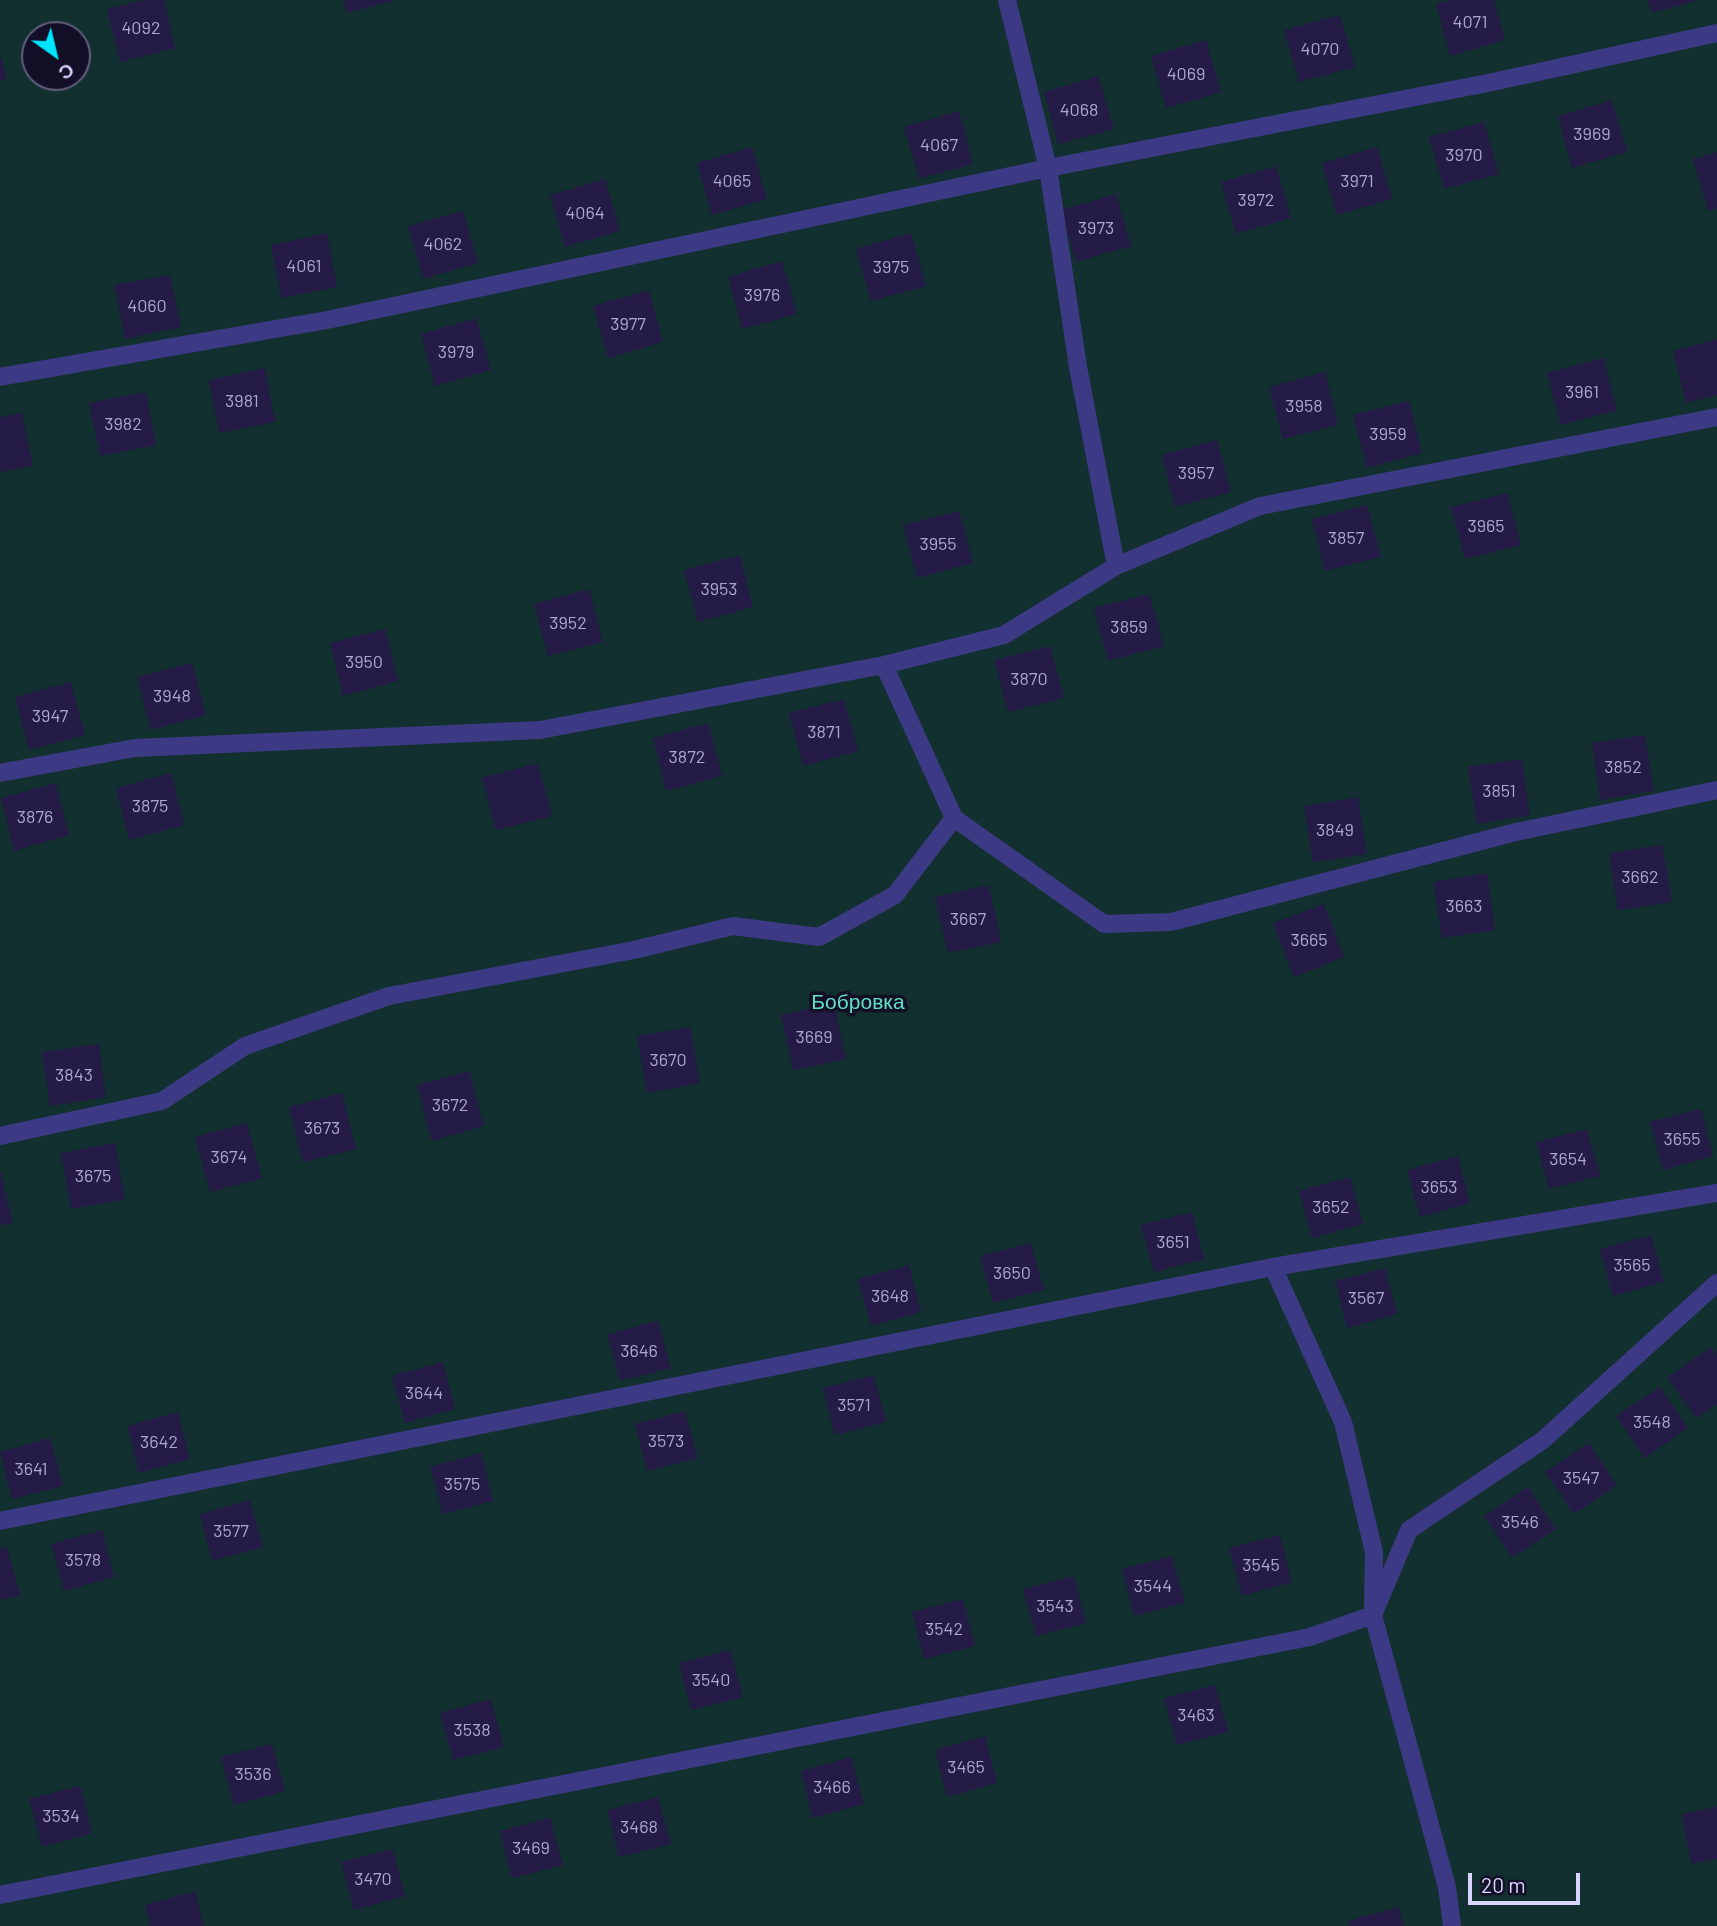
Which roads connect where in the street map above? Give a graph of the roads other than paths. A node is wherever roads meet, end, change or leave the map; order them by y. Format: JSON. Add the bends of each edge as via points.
{"nodes":[{"id":1,"x":1007,"y":0,"type":"edge"},
{"id":2,"x":1717,"y":33,"type":"edge"},
{"id":3,"x":1048,"y":168,"type":"junction"},
{"id":4,"x":0,"y":377,"type":"edge"},
{"id":5,"x":1717,"y":417,"type":"edge"},
{"id":6,"x":1116,"y":566,"type":"junction"},
{"id":7,"x":884,"y":664,"type":"junction"},
{"id":8,"x":0,"y":774,"type":"edge"},
{"id":9,"x":1717,"y":790,"type":"edge"},
{"id":10,"x":954,"y":818,"type":"junction"},
{"id":11,"x":0,"y":1136,"type":"edge"},
{"id":12,"x":1717,"y":1193,"type":"edge"},
{"id":13,"x":1273,"y":1267,"type":"junction"},
{"id":14,"x":1717,"y":1283,"type":"edge"},
{"id":15,"x":0,"y":1521,"type":"edge"},
{"id":16,"x":1373,"y":1615,"type":"junction"},
{"id":17,"x":0,"y":1895,"type":"edge"},
{"id":18,"x":1452,"y":1926,"type":"edge"}],
"edges":[{"from":1,"to":3,"type":"street"},
{"from":2,"to":3,"type":"street","via":[[1488,83]]},
{"from":3,"to":4,"type":"street","via":[[327,320]]},
{"from":3,"to":6,"type":"street","via":[[1078,367]]},
{"from":5,"to":6,"type":"street","via":[[1260,506]]},
{"from":6,"to":7,"type":"street","via":[[1004,635]]},
{"from":7,"to":8,"type":"street","via":[[540,730],[135,748]]},
{"from":7,"to":10,"type":"street"},
{"from":9,"to":10,"type":"street","via":[[1516,832],[1184,918],[1104,924]]},
{"from":10,"to":11,"type":"street","via":[[895,895],[820,937],[733,926],[634,950],[389,996],[245,1046],[162,1101]]},
{"from":12,"to":13,"type":"street"},
{"from":13,"to":15,"type":"street"},
{"from":13,"to":16,"type":"street","via":[[1343,1422],[1374,1552]]},
{"from":14,"to":16,"type":"street","via":[[1543,1440],[1409,1530]]},
{"from":16,"to":17,"type":"street","via":[[1310,1637]]},
{"from":16,"to":18,"type":"street","via":[[1447,1887]]}]}
